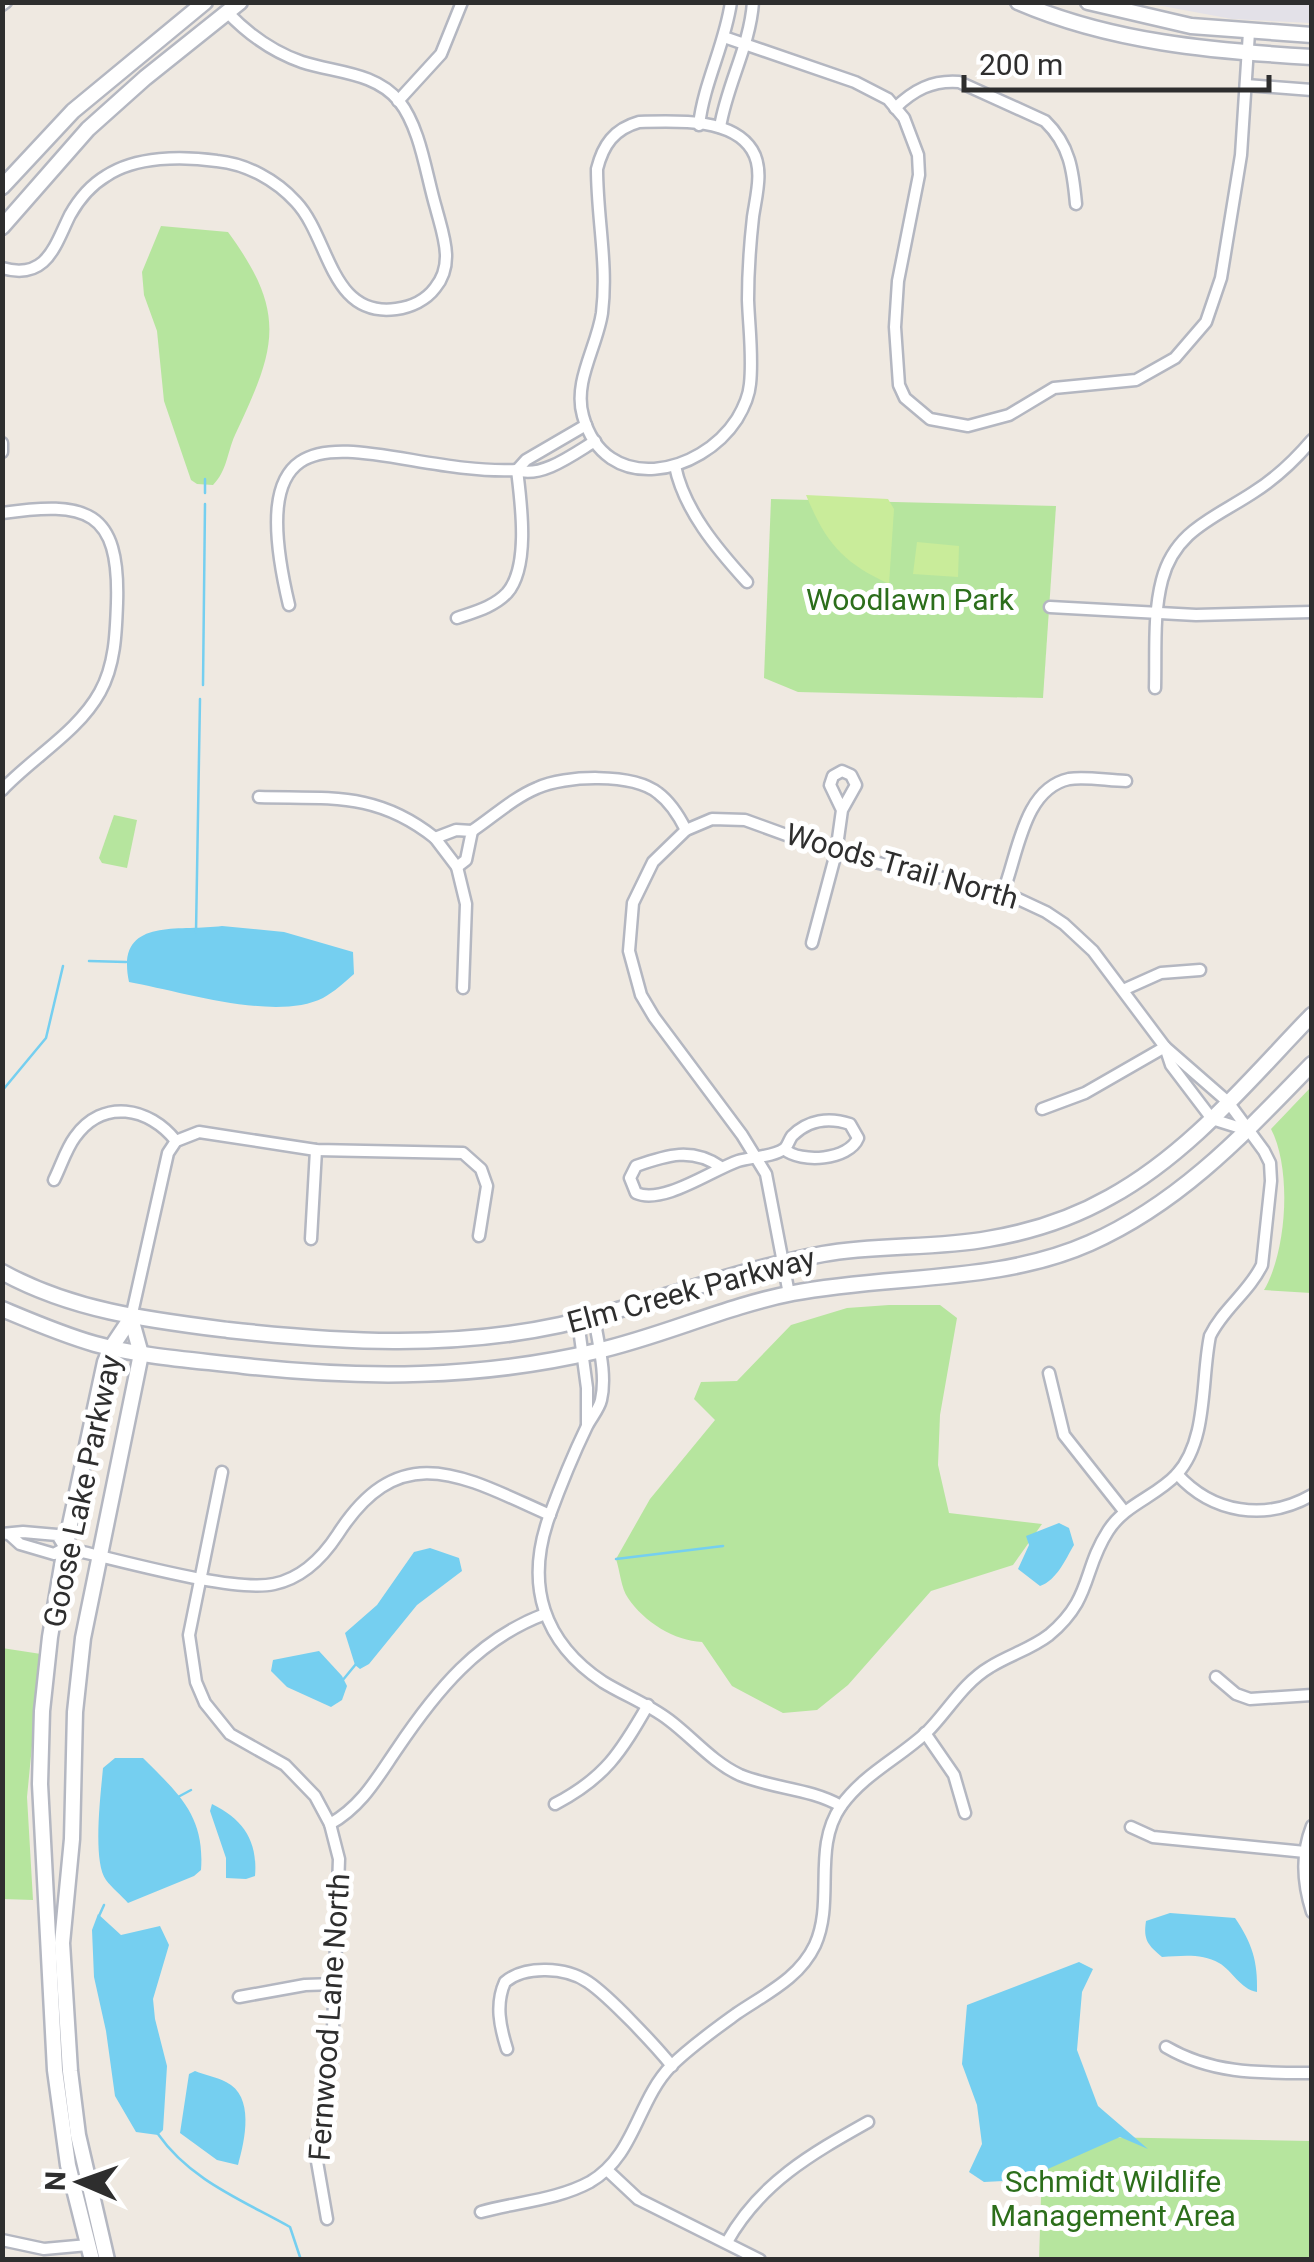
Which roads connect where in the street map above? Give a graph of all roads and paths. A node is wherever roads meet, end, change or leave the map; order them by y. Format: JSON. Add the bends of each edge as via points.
{"nodes":[{"id":1,"x":205,"y":2,"type":"edge"},
{"id":2,"x":213,"y":2,"type":"edge"},
{"id":3,"x":462,"y":2,"type":"edge"},
{"id":4,"x":732,"y":2,"type":"edge"},
{"id":5,"x":752,"y":2,"type":"edge"},
{"id":6,"x":1018,"y":2,"type":"edge"},
{"id":7,"x":1088,"y":2,"type":"edge"},
{"id":8,"x":231,"y":6,"type":"edge"},
{"id":9,"x":1248,"y":32,"type":"junction"},
{"id":10,"x":1312,"y":35,"type":"edge"},
{"id":11,"x":724,"y":37,"type":"junction"},
{"id":12,"x":745,"y":44,"type":"junction"},
{"id":13,"x":1248,"y":53,"type":"junction"},
{"id":14,"x":1312,"y":57,"type":"edge"},
{"id":15,"x":1246,"y":84,"type":"junction"},
{"id":16,"x":1312,"y":90,"type":"edge"},
{"id":17,"x":398,"y":101,"type":"junction"},
{"id":18,"x":895,"y":108,"type":"junction"},
{"id":19,"x":699,"y":125,"type":"junction"},
{"id":20,"x":720,"y":127,"type":"junction"},
{"id":21,"x":2,"y":187,"type":"edge"},
{"id":22,"x":1076,"y":204,"type":"dead end"},
{"id":23,"x":2,"y":228,"type":"edge"},
{"id":24,"x":2,"y":268,"type":"edge"},
{"id":25,"x":586,"y":425,"type":"junction"},
{"id":26,"x":1312,"y":440,"type":"edge"},
{"id":27,"x":595,"y":441,"type":"junction"},
{"id":28,"x":2,"y":443,"type":"edge"},
{"id":29,"x":2,"y":452,"type":"edge"},
{"id":30,"x":676,"y":466,"type":"junction"},
{"id":31,"x":518,"y":470,"type":"junction"},
{"id":32,"x":2,"y":513,"type":"edge"},
{"id":33,"x":746,"y":582,"type":"dead end"},
{"id":34,"x":289,"y":605,"type":"dead end"},
{"id":35,"x":1050,"y":606,"type":"dead end"},
{"id":36,"x":1312,"y":612,"type":"edge"},
{"id":37,"x":1158,"y":613,"type":"junction"},
{"id":38,"x":457,"y":618,"type":"dead end"},
{"id":39,"x":1154,"y":688,"type":"dead end"},
{"id":40,"x":1126,"y":782,"type":"dead end"},
{"id":41,"x":2,"y":790,"type":"edge"},
{"id":42,"x":258,"y":797,"type":"dead end"},
{"id":43,"x":842,"y":810,"type":"dead end"},
{"id":44,"x":686,"y":830,"type":"junction"},
{"id":45,"x":472,"y":831,"type":"junction"},
{"id":46,"x":435,"y":838,"type":"junction"},
{"id":47,"x":836,"y":852,"type":"junction"},
{"id":48,"x":457,"y":866,"type":"junction"},
{"id":49,"x":1003,"y":892,"type":"junction"},
{"id":50,"x":812,"y":943,"type":"dead end"},
{"id":51,"x":1200,"y":970,"type":"dead end"},
{"id":52,"x":463,"y":988,"type":"dead end"},
{"id":53,"x":1122,"y":990,"type":"junction"},
{"id":54,"x":1312,"y":1016,"type":"edge"},
{"id":55,"x":1165,"y":1046,"type":"junction"},
{"id":56,"x":1312,"y":1064,"type":"edge"},
{"id":57,"x":1228,"y":1102,"type":"junction"},
{"id":58,"x":1042,"y":1109,"type":"dead end"},
{"id":59,"x":1212,"y":1119,"type":"junction"},
{"id":60,"x":1249,"y":1131,"type":"junction"},
{"id":61,"x":176,"y":1141,"type":"junction"},
{"id":62,"x":784,"y":1148,"type":"junction"},
{"id":63,"x":316,"y":1150,"type":"junction"},
{"id":64,"x":756,"y":1156,"type":"junction"},
{"id":65,"x":721,"y":1168,"type":"junction"},
{"id":66,"x":54,"y":1180,"type":"dead end"},
{"id":67,"x":478,"y":1236,"type":"dead end"},
{"id":68,"x":311,"y":1239,"type":"dead end"},
{"id":69,"x":784,"y":1261,"type":"junction"},
{"id":70,"x":2,"y":1272,"type":"edge"},
{"id":71,"x":789,"y":1294,"type":"junction"},
{"id":72,"x":2,"y":1309,"type":"edge"},
{"id":73,"x":594,"y":1317,"type":"junction"},
{"id":74,"x":131,"y":1318,"type":"junction"},
{"id":75,"x":578,"y":1321,"type":"junction"},
{"id":76,"x":111,"y":1348,"type":"junction"},
{"id":77,"x":599,"y":1351,"type":"junction"},
{"id":78,"x":141,"y":1354,"type":"junction"},
{"id":79,"x":583,"y":1354,"type":"junction"},
{"id":80,"x":1049,"y":1373,"type":"dead end"},
{"id":81,"x":587,"y":1426,"type":"junction"},
{"id":82,"x":222,"y":1472,"type":"dead end"},
{"id":83,"x":1177,"y":1474,"type":"junction"},
{"id":84,"x":1312,"y":1495,"type":"edge"},
{"id":85,"x":1124,"y":1510,"type":"junction"},
{"id":86,"x":550,"y":1515,"type":"junction"},
{"id":87,"x":6,"y":1534,"type":"edge"},
{"id":88,"x":64,"y":1548,"type":"junction"},
{"id":89,"x":98,"y":1555,"type":"junction"},
{"id":90,"x":199,"y":1577,"type":"junction"},
{"id":91,"x":546,"y":1614,"type":"junction"},
{"id":92,"x":1216,"y":1677,"type":"dead end"},
{"id":93,"x":1312,"y":1695,"type":"edge"},
{"id":94,"x":648,"y":1706,"type":"junction"},
{"id":95,"x":926,"y":1733,"type":"junction"},
{"id":96,"x":555,"y":1804,"type":"dead end"},
{"id":97,"x":841,"y":1806,"type":"junction"},
{"id":98,"x":965,"y":1812,"type":"dead end"},
{"id":99,"x":330,"y":1824,"type":"junction"},
{"id":100,"x":1312,"y":1826,"type":"edge"},
{"id":101,"x":1131,"y":1827,"type":"dead end"},
{"id":102,"x":1305,"y":1852,"type":"junction"},
{"id":103,"x":1312,"y":1912,"type":"edge"},
{"id":104,"x":335,"y":1984,"type":"junction"},
{"id":105,"x":239,"y":1997,"type":"dead end"},
{"id":106,"x":1166,"y":2047,"type":"dead end"},
{"id":107,"x":507,"y":2049,"type":"dead end"},
{"id":108,"x":672,"y":2066,"type":"junction"},
{"id":109,"x":1312,"y":2073,"type":"edge"},
{"id":110,"x":868,"y":2122,"type":"dead end"},
{"id":111,"x":607,"y":2170,"type":"junction"},
{"id":112,"x":480,"y":2212,"type":"dead end"},
{"id":113,"x":326,"y":2218,"type":"dead end"},
{"id":114,"x":2,"y":2240,"type":"edge"},
{"id":115,"x":727,"y":2242,"type":"junction"},
{"id":116,"x":90,"y":2252,"type":"edge"},
{"id":117,"x":108,"y":2260,"type":"edge"},
{"id":118,"x":760,"y":2260,"type":"edge"}],
"edges":[{"from":1,"to":21,"type":"street","via":[[84,101]]},
{"from":2,"to":8,"type":"street"},
{"from":3,"to":17,"type":"street","via":[[440,54]]},
{"from":4,"to":11,"type":"street"},
{"from":5,"to":12,"type":"street"},
{"from":6,"to":13,"type":"street","via":[[1104,31]]},
{"from":7,"to":9,"type":"street"},
{"from":8,"to":17,"type":"street","via":[[246,32],[284,54],[372,80]]},
{"from":8,"to":23,"type":"street","via":[[88,129]]},
{"from":9,"to":10,"type":"street"},
{"from":9,"to":13,"type":"street"},
{"from":11,"to":12,"type":"street"},
{"from":11,"to":19,"type":"street"},
{"from":12,"to":18,"type":"street","via":[[855,82]]},
{"from":12,"to":20,"type":"street"},
{"from":13,"to":14,"type":"street"},
{"from":13,"to":15,"type":"street"},
{"from":15,"to":16,"type":"street"},
{"from":15,"to":18,"type":"street","via":[[1221,278],[1206,322],[1191,342],[1136,380],[1054,388],[1009,415],[968,426],[930,419],[899,384],[898,282],[919,175],[912,135]]},
{"from":17,"to":24,"type":"street","via":[[411,124],[446,244],[442,276],[419,302],[381,310],[349,296],[295,200],[262,175],[215,160],[154,160],[110,173],[78,202],[50,256],[27,270]]},
{"from":18,"to":22,"type":"street","via":[[921,88],[945,81],[971,86],[1045,121],[1070,156]]},
{"from":19,"to":20,"type":"street"},
{"from":19,"to":25,"type":"street","via":[[626,125],[600,155],[596,197],[604,286],[581,385]]},
{"from":20,"to":30,"type":"street","via":[[744,140],[758,163],[748,298],[750,382],[744,406],[723,436]]},
{"from":25,"to":27,"type":"street"},
{"from":25,"to":31,"type":"street"},
{"from":26,"to":37,"type":"street","via":[[1268,482],[1180,542],[1163,577]]},
{"from":27,"to":30,"type":"street","via":[[626,466]]},
{"from":27,"to":31,"type":"street","via":[[553,464]]},
{"from":28,"to":29,"type":"street"},
{"from":30,"to":33,"type":"street","via":[[690,507]]},
{"from":31,"to":34,"type":"street","via":[[319,452],[298,461],[284,478],[278,516]]},
{"from":31,"to":38,"type":"street","via":[[515,581],[500,600]]},
{"from":32,"to":41,"type":"street","via":[[63,506],[90,517],[110,542],[118,569],[114,652],[101,692]]},
{"from":35,"to":37,"type":"street"},
{"from":36,"to":37,"type":"street"},
{"from":37,"to":39,"type":"street"},
{"from":40,"to":49,"type":"street","via":[[1070,779],[1047,788],[1034,804]]},
{"from":42,"to":46,"type":"street","via":[[380,805]]},
{"from":43,"to":47,"type":"street"},
{"from":44,"to":45,"type":"street","via":[[648,786],[574,779],[532,790]]},
{"from":44,"to":47,"type":"street","name":"Woods Trail North","via":[[712,819],[745,820]]},
{"from":44,"to":64,"type":"street","via":[[653,862],[633,903],[633,973],[654,1017]]},
{"from":45,"to":46,"type":"street"},
{"from":45,"to":48,"type":"street","via":[[466,860]]},
{"from":46,"to":48,"type":"street"},
{"from":47,"to":49,"type":"street","name":"Woods Trail North"},
{"from":47,"to":50,"type":"street"},
{"from":48,"to":52,"type":"street","via":[[466,904]]},
{"from":49,"to":53,"type":"street","name":"Woods Trail North","via":[[1064,924]]},
{"from":51,"to":53,"type":"street","via":[[1161,973]]},
{"from":53,"to":55,"type":"street","name":"Woods Trail North"},
{"from":54,"to":57,"type":"street","name":"Elm Creek Parkway"},
{"from":55,"to":57,"type":"street","name":"Woods Trail North"},
{"from":55,"to":58,"type":"street","via":[[1085,1093]]},
{"from":55,"to":59,"type":"street","name":"Woods Trail North"},
{"from":56,"to":60,"type":"street","name":"Elm Creek Parkway"},
{"from":57,"to":59,"type":"street","name":"Elm Creek Parkway"},
{"from":57,"to":60,"type":"street","name":"Woods Trail North"},
{"from":59,"to":60,"type":"street"},
{"from":59,"to":69,"type":"street","name":"Elm Creek Parkway","via":[[1109,1198],[1032,1229],[986,1240]]},
{"from":60,"to":71,"type":"street","name":"Elm Creek Parkway","via":[[1152,1210],[1052,1258],[961,1276]]},
{"from":60,"to":83,"type":"street","name":"Woods Trail North","via":[[1270,1163],[1262,1265],[1210,1336],[1193,1446]]},
{"from":61,"to":63,"type":"street","via":[[210,1132]]},
{"from":61,"to":66,"type":"street","via":[[145,1114],[95,1116],[74,1138]]},
{"from":61,"to":74,"type":"street"},
{"from":62,"to":62,"type":"street","via":[[800,1129],[821,1120],[850,1124],[858,1138],[846,1153],[828,1156]]},
{"from":62,"to":64,"type":"street"},
{"from":63,"to":67,"type":"street","via":[[463,1153],[482,1169],[487,1186]]},
{"from":63,"to":68,"type":"street"},
{"from":64,"to":65,"type":"street"},
{"from":64,"to":69,"type":"street","via":[[766,1174]]},
{"from":65,"to":65,"type":"street","via":[[688,1153],[636,1166],[630,1178],[636,1194],[648,1196]]},
{"from":69,"to":71,"type":"street"},
{"from":69,"to":73,"type":"street","name":"Elm Creek Parkway"},
{"from":70,"to":74,"type":"street","name":"Elm Creek Parkway"},
{"from":71,"to":77,"type":"street","name":"Elm Creek Parkway"},
{"from":72,"to":76,"type":"street","name":"Elm Creek Parkway"},
{"from":73,"to":75,"type":"street","name":"Elm Creek Parkway"},
{"from":73,"to":77,"type":"street"},
{"from":74,"to":75,"type":"street","name":"Elm Creek Parkway","via":[[394,1343],[502,1336]]},
{"from":74,"to":76,"type":"street","name":"Goose Lake Parkway"},
{"from":74,"to":78,"type":"street","name":"Goose Lake Parkway"},
{"from":75,"to":79,"type":"street"},
{"from":76,"to":78,"type":"street","name":"Elm Creek Parkway"},
{"from":76,"to":88,"type":"street","name":"Goose Lake Parkway"},
{"from":77,"to":79,"type":"street","name":"Elm Creek Parkway"},
{"from":77,"to":81,"type":"street","via":[[601,1402]]},
{"from":78,"to":79,"type":"street","name":"Elm Creek Parkway","via":[[367,1376],[482,1371]]},
{"from":78,"to":89,"type":"street","name":"Goose Lake Parkway"},
{"from":79,"to":81,"type":"street"},
{"from":80,"to":85,"type":"street","via":[[1064,1435]]},
{"from":81,"to":86,"type":"street"},
{"from":82,"to":90,"type":"street","name":"Fernwood Lane North"},
{"from":83,"to":84,"type":"street","via":[[1200,1496],[1235,1510],[1285,1508]]},
{"from":83,"to":85,"type":"street"},
{"from":85,"to":95,"type":"street","via":[[1104,1536],[1073,1611],[1032,1647],[971,1681]]},
{"from":86,"to":90,"type":"street","via":[[447,1474],[413,1473],[366,1498],[322,1557],[292,1578],[254,1586]]},
{"from":86,"to":91,"type":"street","via":[[538,1568]]},
{"from":87,"to":88,"type":"street","via":[[54,1554]]},
{"from":88,"to":89,"type":"street"},
{"from":88,"to":116,"type":"street","name":"Goose Lake Parkway","via":[[42,1710],[41,1822],[57,2088]]},
{"from":89,"to":90,"type":"street"},
{"from":89,"to":117,"type":"street","name":"Goose Lake Parkway","via":[[75,1712],[62,1943],[78,2135]]},
{"from":90,"to":99,"type":"street","name":"Fernwood Lane North","via":[[190,1662],[206,1703],[230,1734],[300,1779]]},
{"from":91,"to":94,"type":"street","via":[[569,1655]]},
{"from":91,"to":99,"type":"street","via":[[498,1636],[455,1673],[359,1804]]},
{"from":92,"to":93,"type":"street","via":[[1250,1699]]},
{"from":94,"to":96,"type":"street","via":[[600,1776]]},
{"from":94,"to":97,"type":"street","via":[[736,1773]]},
{"from":95,"to":97,"type":"street"},
{"from":95,"to":98,"type":"street","via":[[954,1775]]},
{"from":97,"to":108,"type":"street","via":[[825,1845],[820,1928],[805,1960]]},
{"from":99,"to":104,"type":"street","name":"Fernwood Lane North","via":[[341,1876]]},
{"from":100,"to":102,"type":"street"},
{"from":101,"to":102,"type":"street","via":[[1153,1837]]},
{"from":102,"to":103,"type":"street"},
{"from":104,"to":105,"type":"street"},
{"from":104,"to":113,"type":"street","name":"Fernwood Lane North","via":[[331,2070],[315,2150]]},
{"from":106,"to":109,"type":"street","via":[[1222,2070]]},
{"from":107,"to":108,"type":"street","via":[[499,2006],[505,1982],[527,1970],[556,1972],[587,1981]]},
{"from":108,"to":111,"type":"street"},
{"from":110,"to":115,"type":"street","via":[[780,2176]]},
{"from":111,"to":112,"type":"street","via":[[562,2192]]},
{"from":111,"to":115,"type":"street","via":[[638,2199]]},
{"from":114,"to":116,"type":"street"},
{"from":115,"to":118,"type":"street"}]}
